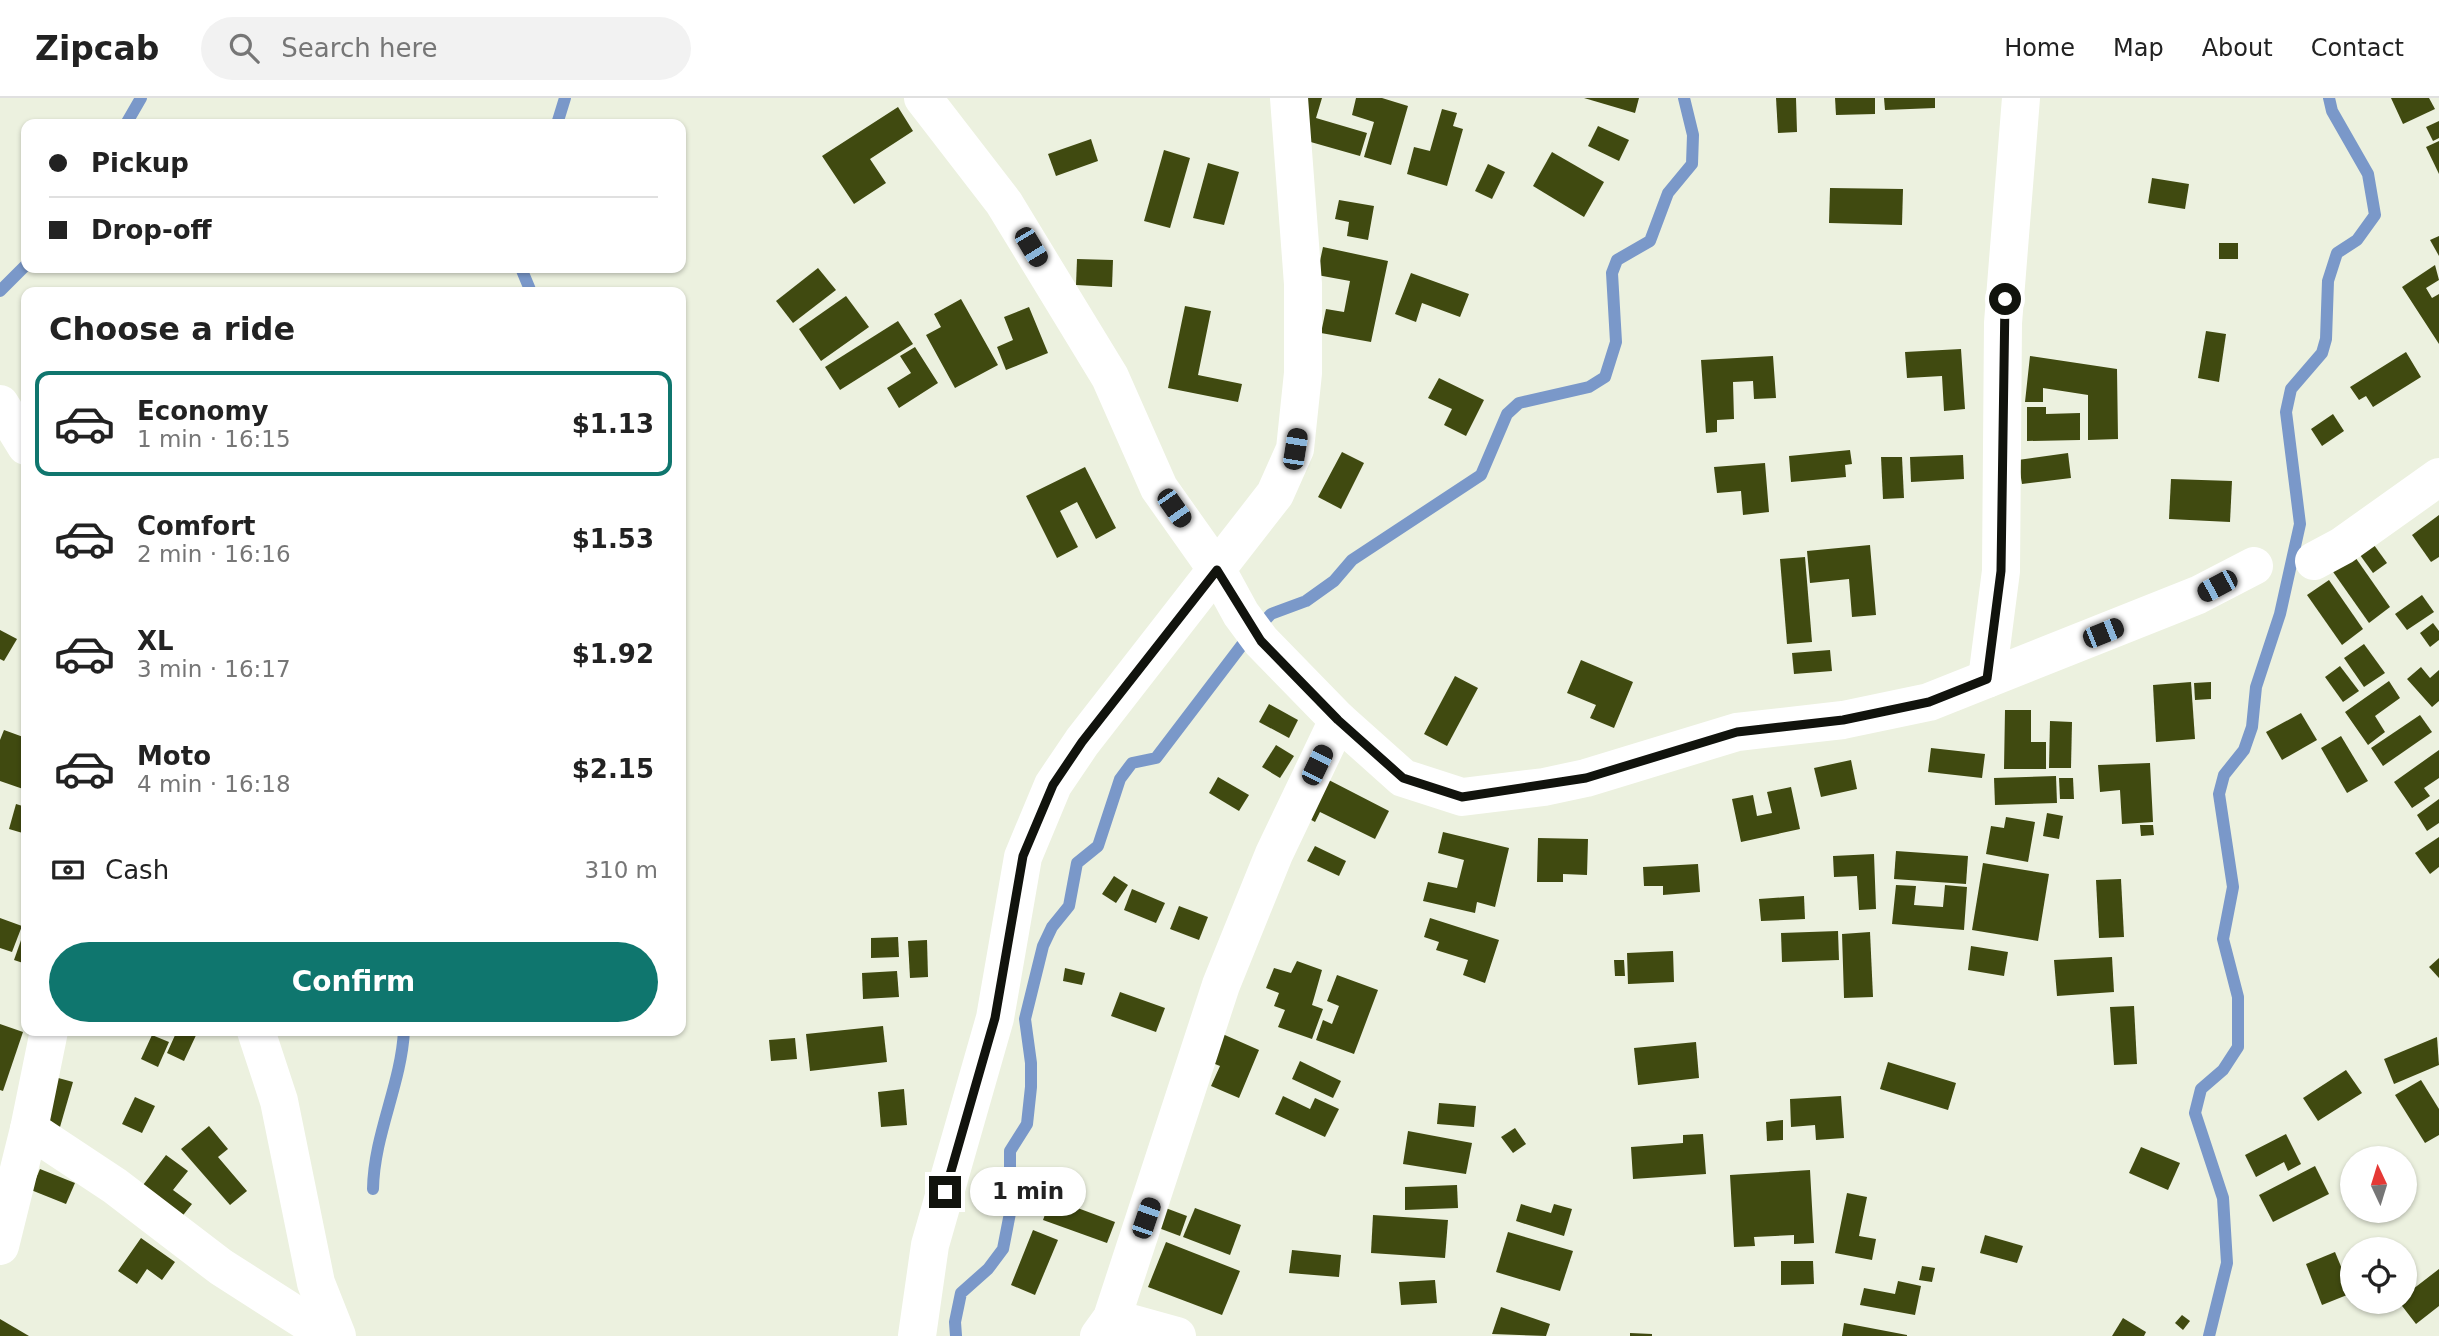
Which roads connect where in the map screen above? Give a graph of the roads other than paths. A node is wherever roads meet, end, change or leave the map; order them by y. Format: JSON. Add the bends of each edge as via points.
{"nodes":[{"id":1,"x":923,"y":98,"type":"edge"},
{"id":2,"x":1289,"y":98,"type":"edge"},
{"id":3,"x":2021,"y":98,"type":"edge"},
{"id":4,"x":0,"y":404,"type":"edge"},
{"id":5,"x":21,"y":438,"type":"edge"},
{"id":6,"x":2439,"y":477,"type":"edge"},
{"id":7,"x":2314,"y":561,"type":"dead end"},
{"id":8,"x":2253,"y":566,"type":"dead end"},
{"id":9,"x":1217,"y":570,"type":"junction"},
{"id":10,"x":1987,"y":679,"type":"junction"},
{"id":11,"x":1338,"y":720,"type":"junction"},
{"id":12,"x":49,"y":1036,"type":"edge"},
{"id":13,"x":258,"y":1036,"type":"edge"},
{"id":14,"x":30,"y":1129,"type":"junction"},
{"id":15,"x":0,"y":1246,"type":"edge"},
{"id":16,"x":1105,"y":1327,"type":"edge"},
{"id":17,"x":329,"y":1336,"type":"edge"},
{"id":18,"x":337,"y":1336,"type":"edge"},
{"id":19,"x":917,"y":1336,"type":"edge"},
{"id":20,"x":1177,"y":1336,"type":"edge"}],
"edges":[{"from":1,"to":9,"type":"street","via":[[1004,203],[1110,377],[1159,488]]},
{"from":2,"to":9,"type":"street","via":[[1303,284],[1301,411],[1295,449],[1275,494]]},
{"from":3,"to":10,"type":"street","via":[[2003,323],[2001,571]]},
{"from":4,"to":5,"type":"street"},
{"from":6,"to":7,"type":"street"},
{"from":8,"to":10,"type":"street","via":[[2199,595]]},
{"from":9,"to":11,"type":"street","via":[[1261,641]]},
{"from":9,"to":19,"type":"street","via":[[1082,742],[1053,785],[1023,856],[995,1018],[930,1245]]},
{"from":10,"to":11,"type":"street","via":[[1929,702],[1843,720],[1737,732],[1586,778],[1462,797],[1403,778]]},
{"from":11,"to":16,"type":"street","via":[[1274,853],[1221,985]]},
{"from":12,"to":14,"type":"street"},
{"from":13,"to":18,"type":"street","via":[[279,1101],[316,1283]]},
{"from":14,"to":15,"type":"street"},
{"from":14,"to":17,"type":"street","via":[[115,1186],[221,1267]]},
{"from":16,"to":20,"type":"street"}]}
